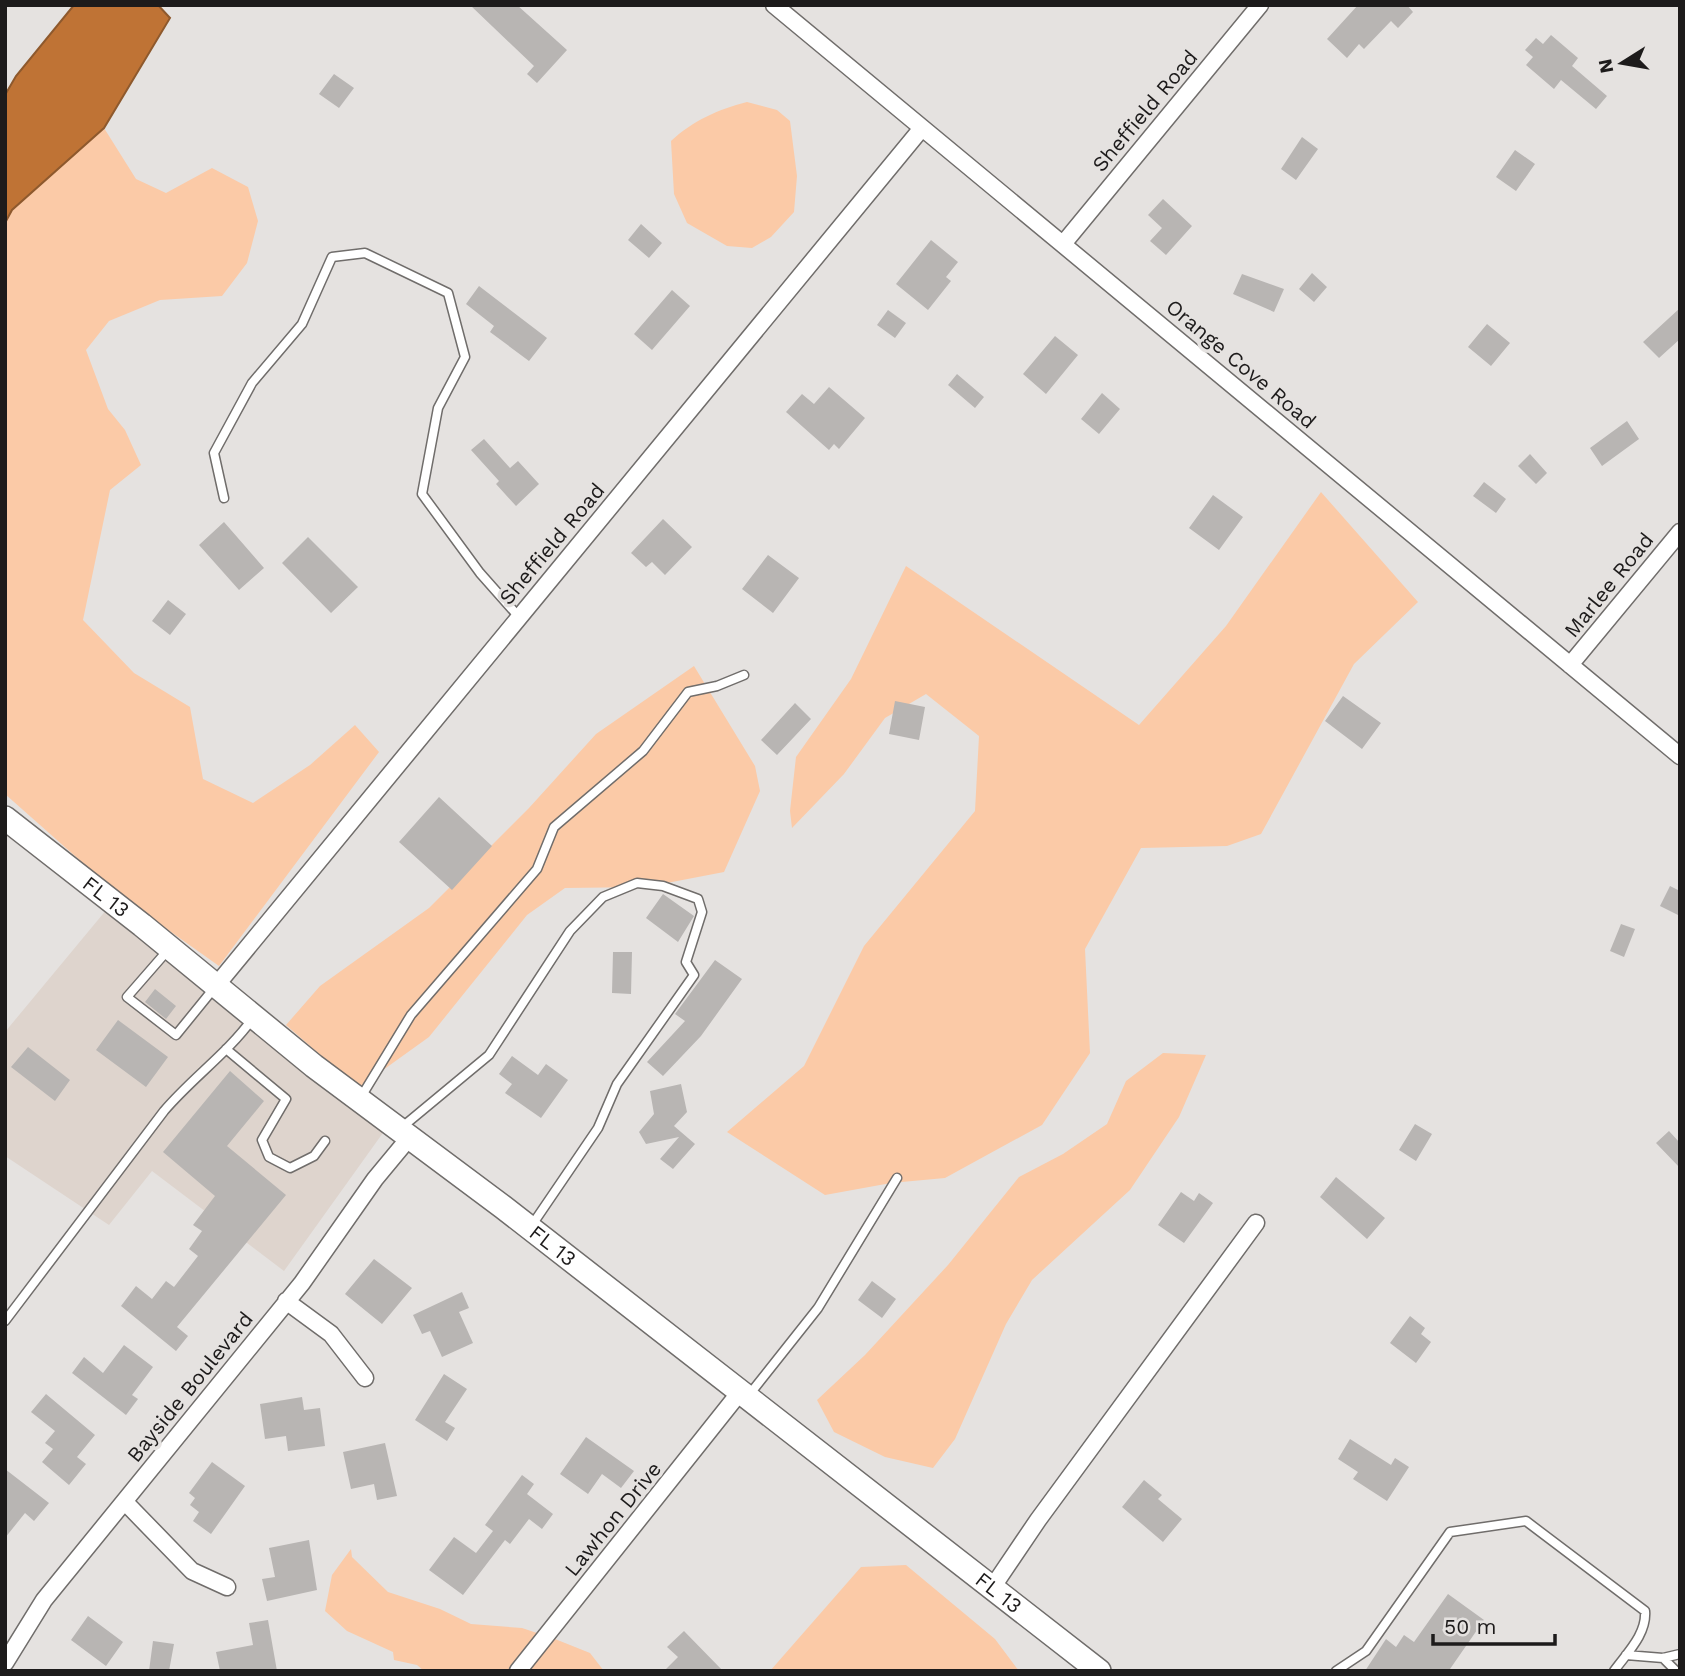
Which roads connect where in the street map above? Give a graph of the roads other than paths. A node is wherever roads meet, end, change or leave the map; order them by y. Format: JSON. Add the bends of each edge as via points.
{"nodes":[{"id":1,"x":774,"y":5,"type":"edge"},
{"id":2,"x":1260,"y":5,"type":"edge"},
{"id":3,"x":922,"y":128,"type":"junction"},
{"id":4,"x":1063,"y":244,"type":"junction"},
{"id":5,"x":224,"y":498,"type":"dead end"},
{"id":6,"x":1680,"y":532,"type":"edge"},
{"id":7,"x":519,"y":617,"type":"junction"},
{"id":8,"x":1570,"y":665,"type":"junction"},
{"id":9,"x":744,"y":675,"type":"dead end"},
{"id":10,"x":1680,"y":756,"type":"edge"},
{"id":11,"x":5,"y":818,"type":"edge"},
{"id":12,"x":170,"y":948,"type":"junction"},
{"id":13,"x":215,"y":987,"type":"junction"},
{"id":14,"x":253,"y":1018,"type":"junction"},
{"id":15,"x":226,"y":1049,"type":"junction"},
{"id":16,"x":359,"y":1100,"type":"junction"},
{"id":17,"x":404,"y":1134,"type":"junction"},
{"id":18,"x":325,"y":1141,"type":"dead end"},
{"id":19,"x":897,"y":1178,"type":"dead end"},
{"id":20,"x":1256,"y":1223,"type":"dead end"},
{"id":21,"x":531,"y":1228,"type":"junction"},
{"id":22,"x":286,"y":1301,"type":"junction"},
{"id":23,"x":5,"y":1321,"type":"edge"},
{"id":24,"x":365,"y":1378,"type":"dead end"},
{"id":25,"x":744,"y":1395,"type":"junction"},
{"id":26,"x":125,"y":1502,"type":"junction"},
{"id":27,"x":227,"y":1587,"type":"dead end"},
{"id":28,"x":992,"y":1588,"type":"junction"},
{"id":29,"x":1680,"y":1654,"type":"edge"},
{"id":30,"x":1626,"y":1655,"type":"junction"},
{"id":31,"x":1663,"y":1658,"type":"junction"},
{"id":32,"x":5,"y":1663,"type":"edge"},
{"id":33,"x":518,"y":1671,"type":"edge"},
{"id":34,"x":1099,"y":1671,"type":"edge"},
{"id":35,"x":1336,"y":1671,"type":"edge"},
{"id":36,"x":1614,"y":1671,"type":"edge"},
{"id":37,"x":1676,"y":1671,"type":"edge"}],
"edges":[{"from":1,"to":3,"type":"street","name":"Orange Cove Road"},
{"from":2,"to":4,"type":"street","name":"Sheffield Road"},
{"from":3,"to":4,"type":"street","name":"Orange Cove Road"},
{"from":3,"to":7,"type":"street","name":"Sheffield Road"},
{"from":4,"to":8,"type":"street","name":"Orange Cove Road"},
{"from":5,"to":7,"type":"lane","via":[[214,453],[252,383],[302,324],[331,257],[365,253],[448,293],[465,358],[438,408],[422,494]]},
{"from":6,"to":8,"type":"street","name":"Marlee Road"},
{"from":7,"to":13,"type":"street","name":"Sheffield Road"},
{"from":8,"to":10,"type":"street","name":"Orange Cove Road"},
{"from":9,"to":16,"type":"lane","via":[[717,687],[688,692],[643,751],[554,827],[537,869],[411,1015]]},
{"from":11,"to":12,"type":"main road","name":"FL 13"},
{"from":12,"to":13,"type":"main road","name":"FL 13"},
{"from":12,"to":13,"type":"lane","via":[[127,997],[176,1035]]},
{"from":13,"to":14,"type":"main road","name":"FL 13"},
{"from":14,"to":15,"type":"lane"},
{"from":14,"to":16,"type":"main road","name":"FL 13"},
{"from":15,"to":18,"type":"lane","via":[[286,1100],[264,1132],[262,1140],[269,1157],[290,1168],[314,1156]]},
{"from":15,"to":23,"type":"lane","via":[[164,1111]]},
{"from":16,"to":17,"type":"main road","name":"FL 13"},
{"from":17,"to":21,"type":"main road","name":"FL 13"},
{"from":17,"to":21,"type":"lane","via":[[489,1055],[570,932],[603,897],[637,883],[663,886],[698,899],[702,912],[686,962],[694,975],[617,1084],[598,1128]]},
{"from":17,"to":22,"type":"street","name":"Bayside Boulevard"},
{"from":19,"to":25,"type":"lane","via":[[818,1308]]},
{"from":20,"to":28,"type":"street"},
{"from":21,"to":25,"type":"main road","name":"FL 13"},
{"from":22,"to":24,"type":"street","via":[[331,1334]]},
{"from":22,"to":26,"type":"street","name":"Bayside Boulevard"},
{"from":25,"to":28,"type":"main road","name":"FL 13"},
{"from":25,"to":33,"type":"street","name":"Lawhon Drive"},
{"from":26,"to":27,"type":"street","via":[[192,1571]]},
{"from":26,"to":32,"type":"street","name":"Bayside Boulevard","via":[[44,1600]]},
{"from":28,"to":34,"type":"main road","name":"FL 13"},
{"from":29,"to":31,"type":"lane"},
{"from":30,"to":31,"type":"lane"},
{"from":30,"to":35,"type":"lane","via":[[1641,1634],[1645,1611],[1526,1521],[1450,1532],[1366,1651]]},
{"from":30,"to":36,"type":"lane"},
{"from":31,"to":37,"type":"lane"}]}
